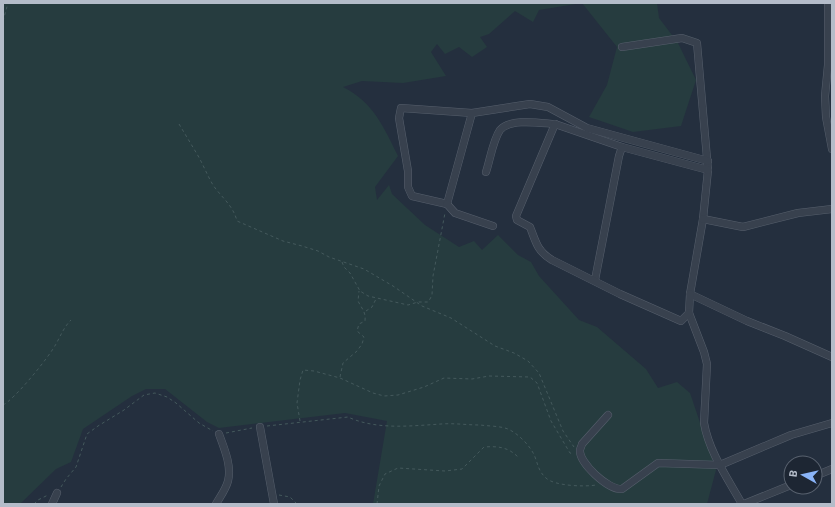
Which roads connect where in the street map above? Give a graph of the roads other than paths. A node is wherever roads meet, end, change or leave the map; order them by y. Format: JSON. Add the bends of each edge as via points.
{"nodes":[{"id":1,"x":828,"y":3,"type":"edge"},
{"id":2,"x":622,"y":47,"type":"dead end"},
{"id":3,"x":472,"y":114,"type":"junction"},
{"id":4,"x":555,"y":124,"type":"junction"},
{"id":5,"x":622,"y":147,"type":"junction"},
{"id":6,"x":832,"y":149,"type":"edge"},
{"id":7,"x":708,"y":161,"type":"junction"},
{"id":8,"x":708,"y":170,"type":"junction"},
{"id":9,"x":486,"y":172,"type":"dead end"},
{"id":10,"x":447,"y":204,"type":"junction"},
{"id":11,"x":832,"y":209,"type":"edge"},
{"id":12,"x":703,"y":219,"type":"junction"},
{"id":13,"x":493,"y":226,"type":"dead end"},
{"id":14,"x":595,"y":280,"type":"junction"},
{"id":15,"x":690,"y":294,"type":"junction"},
{"id":16,"x":689,"y":313,"type":"junction"},
{"id":17,"x":832,"y":357,"type":"edge"},
{"id":18,"x":608,"y":415,"type":"dead end"},
{"id":19,"x":832,"y":423,"type":"edge"},
{"id":20,"x":260,"y":427,"type":"road end"},
{"id":21,"x":219,"y":434,"type":"road end"},
{"id":22,"x":720,"y":465,"type":"junction"},
{"id":23,"x":783,"y":489,"type":"edge"},
{"id":24,"x":57,"y":493,"type":"road end"},
{"id":25,"x":274,"y":500,"type":"edge"},
{"id":26,"x":52,"y":504,"type":"edge"},
{"id":27,"x":216,"y":504,"type":"edge"},
{"id":28,"x":743,"y":504,"type":"edge"}],
"edges":[{"from":1,"to":6,"type":"street","via":[[826,117]]},
{"from":2,"to":7,"type":"street","via":[[682,38],[697,43]]},
{"from":3,"to":7,"type":"street","via":[[530,104],[548,107],[588,128]]},
{"from":3,"to":10,"type":"street"},
{"from":3,"to":10,"type":"street","via":[[401,108],[408,187],[412,196]]},
{"from":4,"to":5,"type":"street"},
{"from":4,"to":9,"type":"street","via":[[510,124],[502,129],[498,134]]},
{"from":4,"to":14,"type":"street","via":[[516,216],[517,220],[530,227],[537,246],[544,255]]},
{"from":5,"to":8,"type":"street"},
{"from":5,"to":14,"type":"street"},
{"from":7,"to":8,"type":"street"},
{"from":8,"to":12,"type":"street"},
{"from":10,"to":13,"type":"street","via":[[455,213]]},
{"from":11,"to":12,"type":"street","via":[[798,213],[743,227]]},
{"from":12,"to":15,"type":"street"},
{"from":14,"to":16,"type":"street","via":[[681,321]]},
{"from":15,"to":16,"type":"street"},
{"from":15,"to":17,"type":"street"},
{"from":16,"to":22,"type":"street","via":[[707,364],[704,423]]},
{"from":18,"to":22,"type":"street","via":[[580,449],[594,475],[610,486],[622,489],[658,463]]},
{"from":19,"to":22,"type":"street","via":[[791,436]]},
{"from":20,"to":25,"type":"street"},
{"from":21,"to":27,"type":"street","via":[[229,472],[228,482]]},
{"from":22,"to":28,"type":"street"},
{"from":23,"to":28,"type":"street"},
{"from":24,"to":26,"type":"street"}]}
